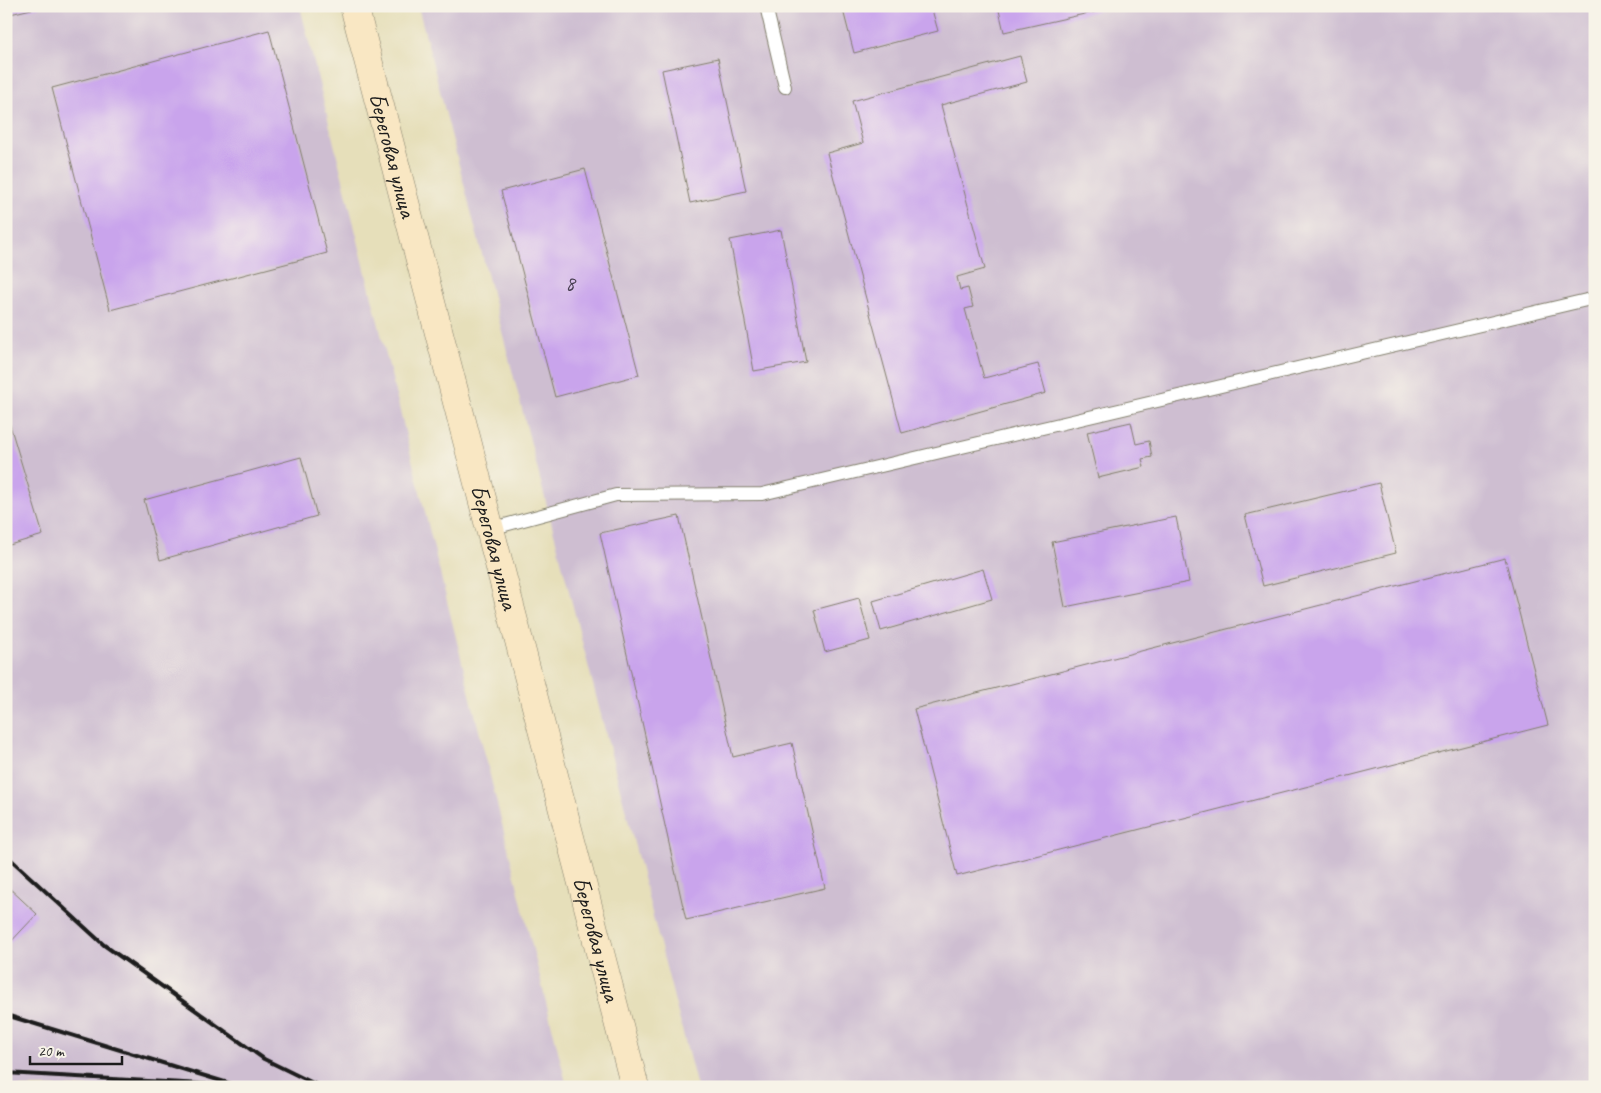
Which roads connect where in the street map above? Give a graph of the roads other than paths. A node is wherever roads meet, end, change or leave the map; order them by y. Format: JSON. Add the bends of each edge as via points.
{"nodes":[{"id":1,"x":354,"y":6,"type":"edge"},
{"id":2,"x":766,"y":6,"type":"edge"},
{"id":3,"x":785,"y":87,"type":"dead end"},
{"id":4,"x":1595,"y":298,"type":"edge"},
{"id":5,"x":490,"y":529,"type":"junction"},
{"id":6,"x":636,"y":1087,"type":"edge"}],
"edges":[{"from":1,"to":5,"type":"street","name":"Береговая улица"},
{"from":2,"to":3,"type":"lane"},
{"from":4,"to":5,"type":"lane","via":[[762,494],[616,496]]},
{"from":5,"to":6,"type":"street","name":"Береговая улица"}]}
